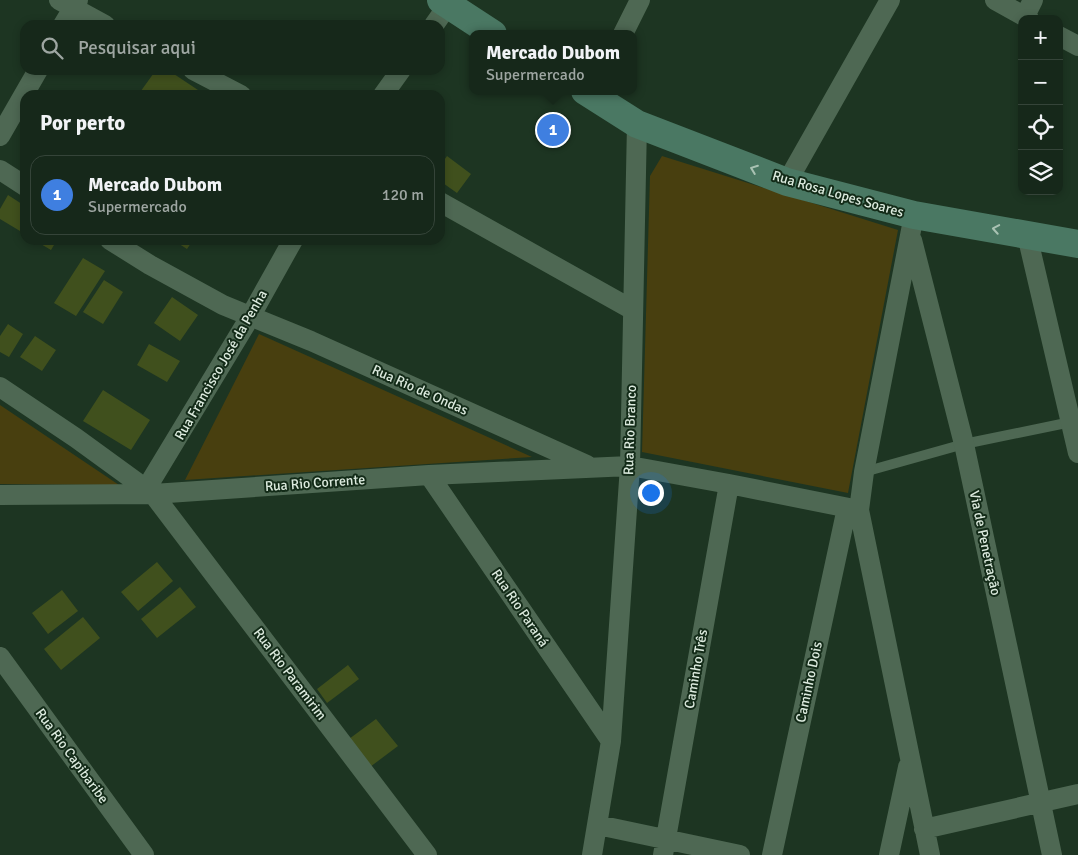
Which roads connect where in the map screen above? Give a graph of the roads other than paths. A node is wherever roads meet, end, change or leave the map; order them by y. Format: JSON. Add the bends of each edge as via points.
{"nodes":[{"id":1,"x":640,"y":0,"type":"edge"},
{"id":2,"x":890,"y":0,"type":"edge"},
{"id":3,"x":995,"y":0,"type":"edge"},
{"id":4,"x":68,"y":8,"type":"edge"},
{"id":5,"x":441,"y":10,"type":"edge"},
{"id":6,"x":1029,"y":12,"type":"edge"},
{"id":7,"x":94,"y":20,"type":"edge"},
{"id":8,"x":484,"y":30,"type":"edge"},
{"id":9,"x":625,"y":30,"type":"edge"},
{"id":10,"x":1063,"y":38,"type":"edge"},
{"id":11,"x":1078,"y":46,"type":"edge"},
{"id":12,"x":35,"y":75,"type":"edge"},
{"id":13,"x":203,"y":75,"type":"edge"},
{"id":14,"x":397,"y":75,"type":"edge"},
{"id":15,"x":26,"y":90,"type":"edge"},
{"id":16,"x":232,"y":90,"type":"edge"},
{"id":17,"x":387,"y":90,"type":"edge"},
{"id":18,"x":594,"y":95,"type":"edge"},
{"id":19,"x":20,"y":101,"type":"edge"},
{"id":20,"x":637,"y":124,"type":"junction"},
{"id":21,"x":0,"y":136,"type":"edge"},
{"id":22,"x":0,"y":170,"type":"edge"},
{"id":23,"x":787,"y":182,"type":"junction"},
{"id":24,"x":20,"y":183,"type":"edge"},
{"id":25,"x":445,"y":205,"type":"edge"},
{"id":26,"x":912,"y":224,"type":"junction"},
{"id":27,"x":1027,"y":235,"type":"junction"},
{"id":28,"x":1078,"y":244,"type":"edge"},
{"id":29,"x":118,"y":245,"type":"edge"},
{"id":30,"x":290,"y":245,"type":"edge"},
{"id":31,"x":634,"y":310,"type":"junction"},
{"id":32,"x":250,"y":317,"type":"junction"},
{"id":33,"x":0,"y":387,"type":"edge"},
{"id":34,"x":1071,"y":422,"type":"junction"},
{"id":35,"x":964,"y":444,"type":"junction"},
{"id":36,"x":1078,"y":453,"type":"edge"},
{"id":37,"x":630,"y":466,"type":"junction"},
{"id":38,"x":590,"y":467,"type":"junction"},
{"id":39,"x":864,"y":472,"type":"junction"},
{"id":40,"x":429,"y":475,"type":"junction"},
{"id":41,"x":729,"y":484,"type":"junction"},
{"id":42,"x":150,"y":492,"type":"junction"},
{"id":43,"x":0,"y":495,"type":"edge"},
{"id":44,"x":853,"y":509,"type":"junction"},
{"id":45,"x":0,"y":657,"type":"edge"},
{"id":46,"x":611,"y":741,"type":"junction"},
{"id":47,"x":910,"y":759,"type":"junction"},
{"id":48,"x":1078,"y":794,"type":"edge"},
{"id":49,"x":1040,"y":802,"type":"junction"},
{"id":50,"x":598,"y":825,"type":"junction"},
{"id":51,"x":924,"y":829,"type":"junction"},
{"id":52,"x":664,"y":847,"type":"edge"},
{"id":53,"x":144,"y":855,"type":"edge"},
{"id":54,"x":427,"y":855,"type":"edge"},
{"id":55,"x":592,"y":855,"type":"edge"},
{"id":56,"x":740,"y":855,"type":"edge"},
{"id":57,"x":772,"y":855,"type":"edge"},
{"id":58,"x":889,"y":855,"type":"edge"},
{"id":59,"x":930,"y":855,"type":"edge"},
{"id":60,"x":1052,"y":855,"type":"edge"}],
"edges":[{"from":1,"to":9,"type":"street"},
{"from":2,"to":23,"type":"street"},
{"from":3,"to":6,"type":"street"},
{"from":4,"to":7,"type":"street"},
{"from":5,"to":8,"type":"street"},
{"from":10,"to":11,"type":"street"},
{"from":12,"to":15,"type":"street"},
{"from":13,"to":16,"type":"street"},
{"from":14,"to":17,"type":"street"},
{"from":18,"to":20,"type":"street","name":"Rua Rosa Lopes Soares"},
{"from":19,"to":21,"type":"street"},
{"from":23,"to":20,"type":"street","name":"Rua Rosa Lopes Soares","one_way":true},
{"from":20,"to":31,"type":"street","name":"Rua Rio Branco"},
{"from":22,"to":24,"type":"street"},
{"from":23,"to":26,"type":"street","name":"Rua Rosa Lopes Soares"},
{"from":25,"to":31,"type":"street"},
{"from":27,"to":26,"type":"street","name":"Rua Rosa Lopes Soares","one_way":true},
{"from":26,"to":35,"type":"street","name":"Via de Penetração"},
{"from":26,"to":39,"type":"street"},
{"from":27,"to":28,"type":"street","name":"Rua Rosa Lopes Soares"},
{"from":27,"to":34,"type":"street"},
{"from":29,"to":32,"type":"street","name":"Rua Rio de Ondas"},
{"from":30,"to":32,"type":"street","name":"Rua Francisco José da Penha"},
{"from":31,"to":37,"type":"street","name":"Rua Rio Branco"},
{"from":32,"to":38,"type":"street","name":"Rua Rio de Ondas","via":[[311,341]]},
{"from":32,"to":42,"type":"street","name":"Rua Francisco José da Penha"},
{"from":33,"to":42,"type":"street","name":"Rua Rio Paramirim"},
{"from":34,"to":35,"type":"lane"},
{"from":34,"to":36,"type":"street"},
{"from":35,"to":39,"type":"lane"},
{"from":35,"to":49,"type":"street","name":"Via de Penetração"},
{"from":37,"to":38,"type":"street","name":"Rua Rio Corrente"},
{"from":37,"to":41,"type":"street","name":"Rua Rio Corrente"},
{"from":37,"to":46,"type":"street","name":"Rua Rio Branco"},
{"from":38,"to":40,"type":"street","name":"Rua Rio Corrente"},
{"from":39,"to":44,"type":"street"},
{"from":40,"to":42,"type":"street","name":"Rua Rio Corrente"},
{"from":40,"to":46,"type":"street","name":"Rua Rio Paraná"},
{"from":41,"to":44,"type":"street","name":"Rua Rio Corrente"},
{"from":41,"to":52,"type":"street","name":"Caminho Três"},
{"from":42,"to":43,"type":"street","name":"Rua Rio Corrente"},
{"from":42,"to":54,"type":"street","name":"Rua Rio Paramirim"},
{"from":44,"to":47,"type":"street"},
{"from":44,"to":57,"type":"street","name":"Caminho Dois"},
{"from":45,"to":53,"type":"street","name":"Rua Rio Capibaribe"},
{"from":46,"to":50,"type":"street","name":"Rua Rio Branco"},
{"from":47,"to":51,"type":"street"},
{"from":47,"to":58,"type":"street"},
{"from":48,"to":49,"type":"street"},
{"from":49,"to":51,"type":"street"},
{"from":49,"to":60,"type":"street","name":"Via de Penetração"},
{"from":50,"to":52,"type":"street"},
{"from":50,"to":55,"type":"street","name":"Rua Rio Branco"},
{"from":51,"to":59,"type":"street"},
{"from":52,"to":56,"type":"street"}]}
